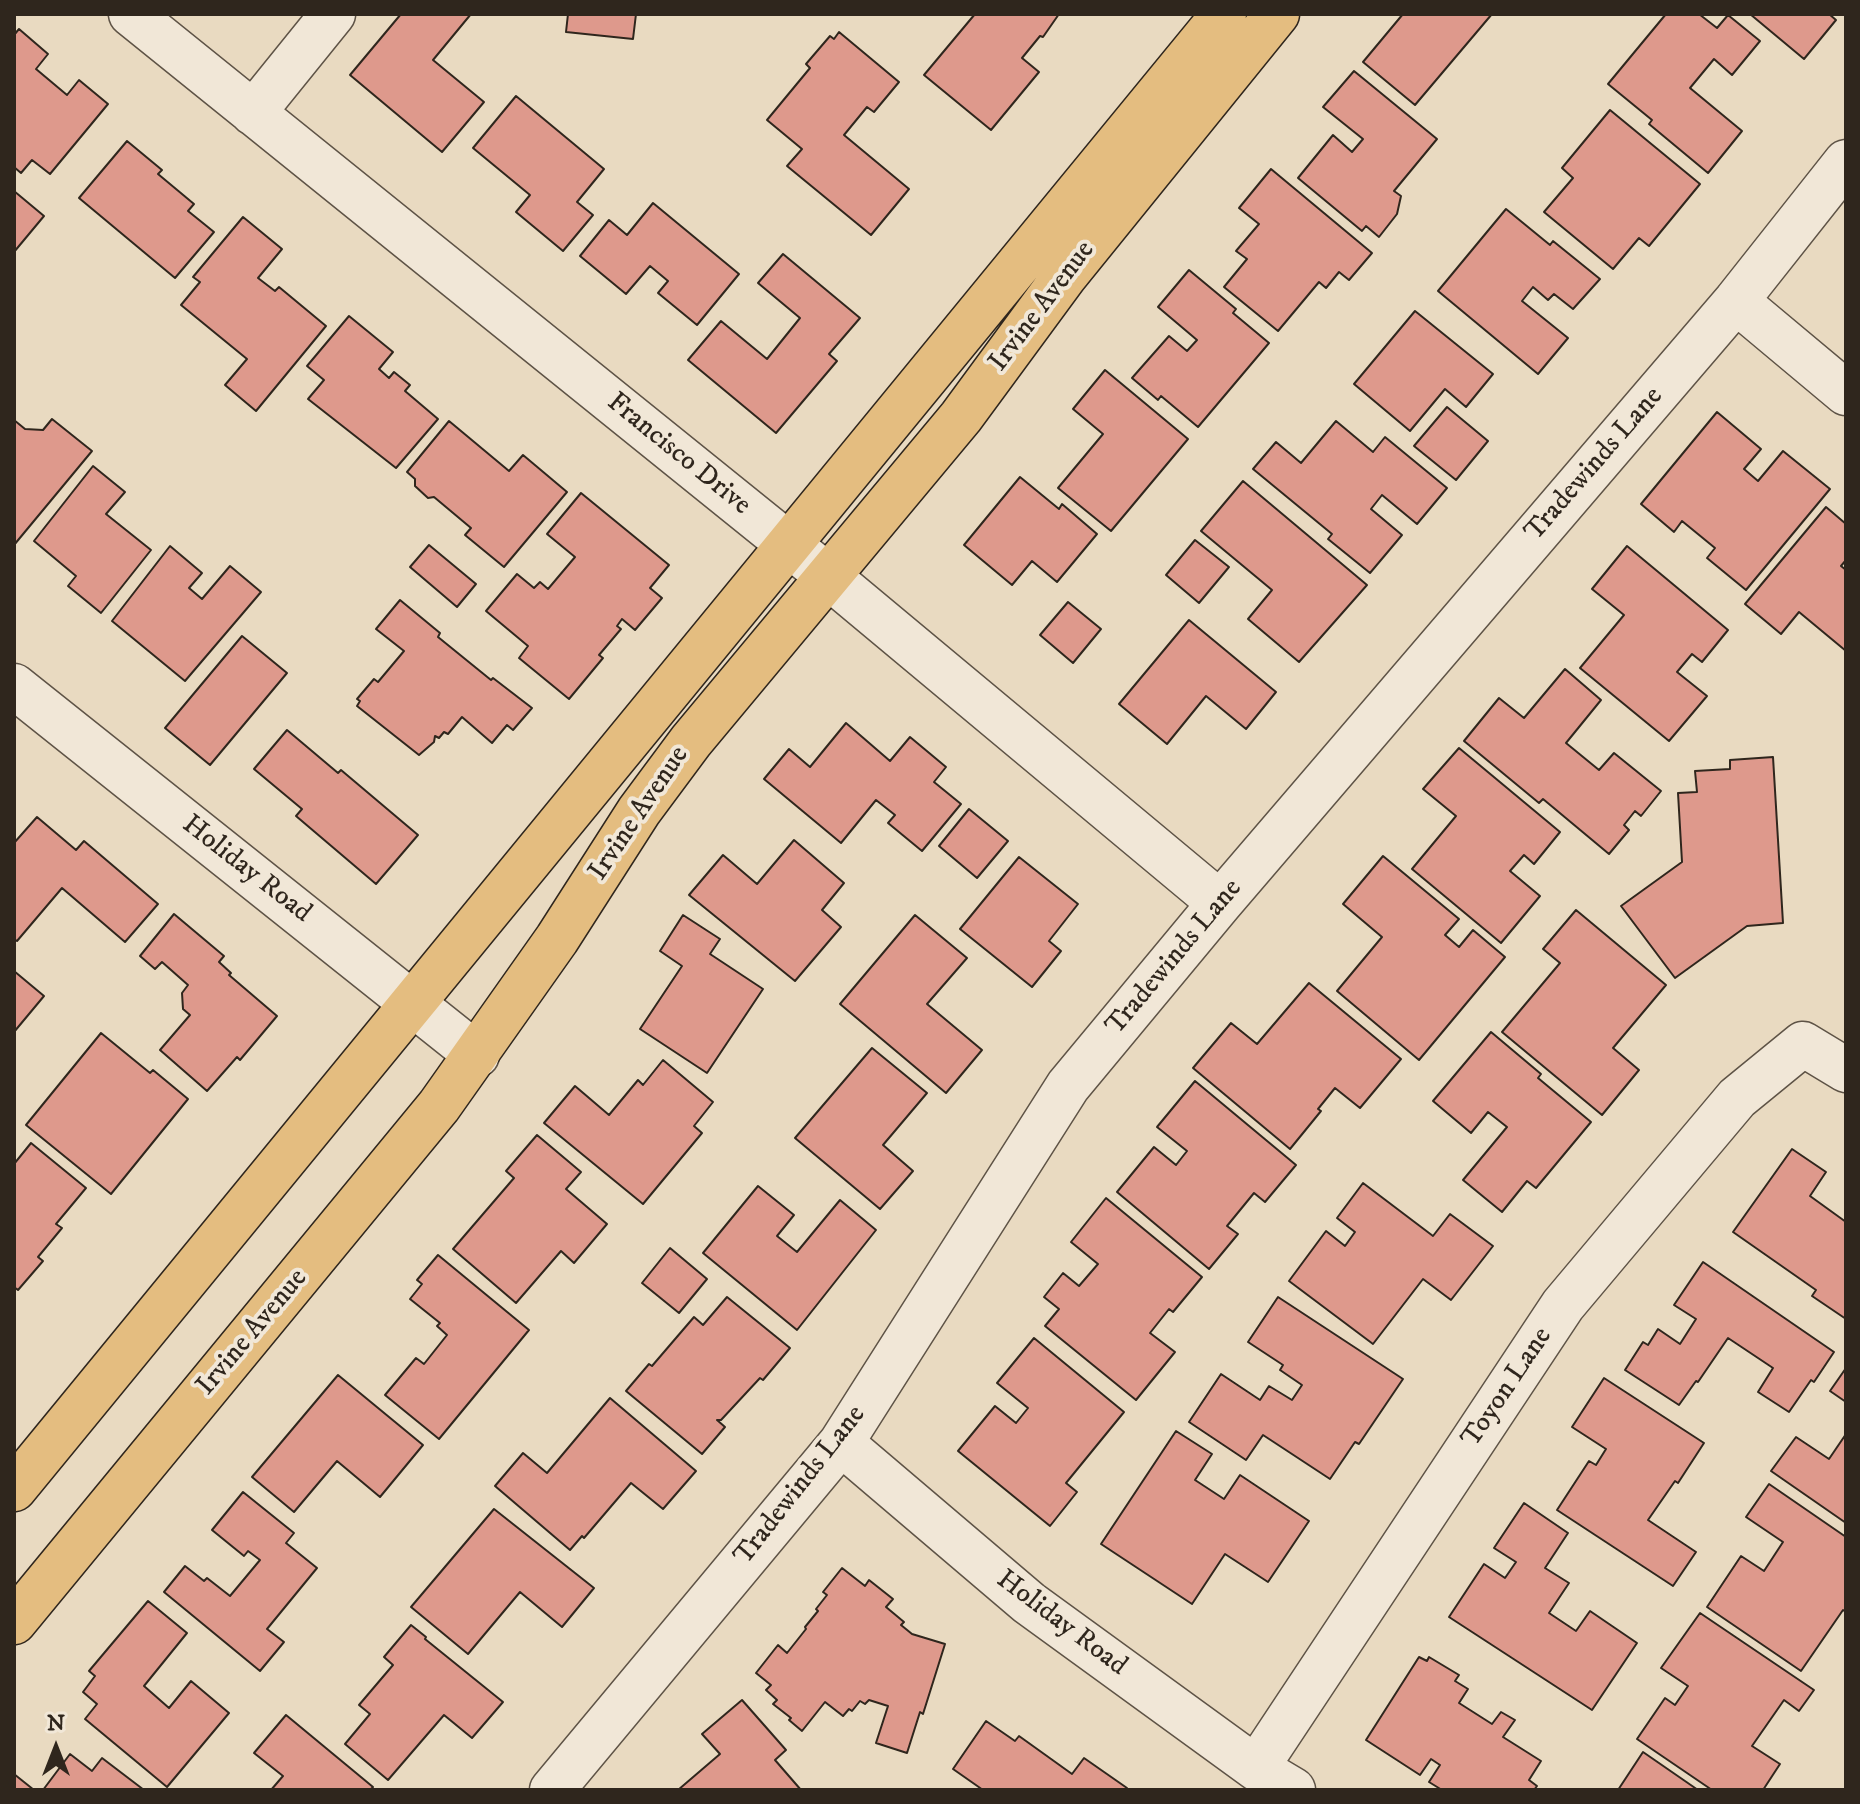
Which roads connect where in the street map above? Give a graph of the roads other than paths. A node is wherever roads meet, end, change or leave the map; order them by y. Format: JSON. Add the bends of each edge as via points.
{"nodes":[{"id":1,"x":131,"y":14,"type":"edge"},
{"id":2,"x":333,"y":14,"type":"edge"},
{"id":3,"x":1224,"y":14,"type":"edge"},
{"id":4,"x":1277,"y":14,"type":"edge"},
{"id":5,"x":253,"y":113,"type":"junction"},
{"id":6,"x":1846,"y":162,"type":"edge"},
{"id":7,"x":1736,"y":301,"type":"junction"},
{"id":8,"x":1846,"y":393,"type":"edge"},
{"id":9,"x":789,"y":544,"type":"junction"},
{"id":10,"x":829,"y":577,"type":"junction"},
{"id":11,"x":18,"y":697,"type":"edge"},
{"id":12,"x":1220,"y":903,"type":"junction"},
{"id":13,"x":413,"y":1002,"type":"junction"},
{"id":14,"x":477,"y":1055,"type":"junction"},
{"id":15,"x":1846,"y":1070,"type":"edge"},
{"id":16,"x":841,"y":1443,"type":"junction"},
{"id":17,"x":14,"y":1489,"type":"edge"},
{"id":18,"x":14,"y":1622,"type":"edge"},
{"id":19,"x":1256,"y":1768,"type":"junction"},
{"id":20,"x":552,"y":1790,"type":"edge"},
{"id":21,"x":1293,"y":1790,"type":"edge"}],
"edges":[{"from":1,"to":5,"type":"street","name":"Francisco Drive"},
{"from":2,"to":5,"type":"street"},
{"from":3,"to":9,"type":"main road","name":"Irvine Avenue"},
{"from":4,"to":10,"type":"main road","name":"Irvine Avenue"},
{"from":5,"to":9,"type":"street","name":"Francisco Drive"},
{"from":6,"to":7,"type":"street","name":"Tradewinds Lane"},
{"from":7,"to":8,"type":"street"},
{"from":7,"to":12,"type":"street","name":"Tradewinds Lane"},
{"from":9,"to":10,"type":"street","name":"Francisco Drive"},
{"from":9,"to":13,"type":"main road","name":"Irvine Avenue"},
{"from":10,"to":12,"type":"street","name":"Francisco Drive"},
{"from":10,"to":14,"type":"main road","name":"Irvine Avenue","via":[[639,811]]},
{"from":11,"to":13,"type":"street","name":"Holiday Road"},
{"from":12,"to":16,"type":"street","name":"Tradewinds Lane","via":[[1068,1086]]},
{"from":13,"to":14,"type":"street","name":"Holiday Road"},
{"from":13,"to":17,"type":"main road","name":"Irvine Avenue"},
{"from":14,"to":18,"type":"main road","name":"Irvine Avenue"},
{"from":15,"to":19,"type":"street","name":"Toyon Lane","via":[[1803,1044],[1737,1098],[1563,1305]]},
{"from":16,"to":19,"type":"street","name":"Holiday Road","via":[[1029,1603]]},
{"from":16,"to":20,"type":"street","name":"Tradewinds Lane"},
{"from":19,"to":21,"type":"street","name":"Holiday Road"}]}
